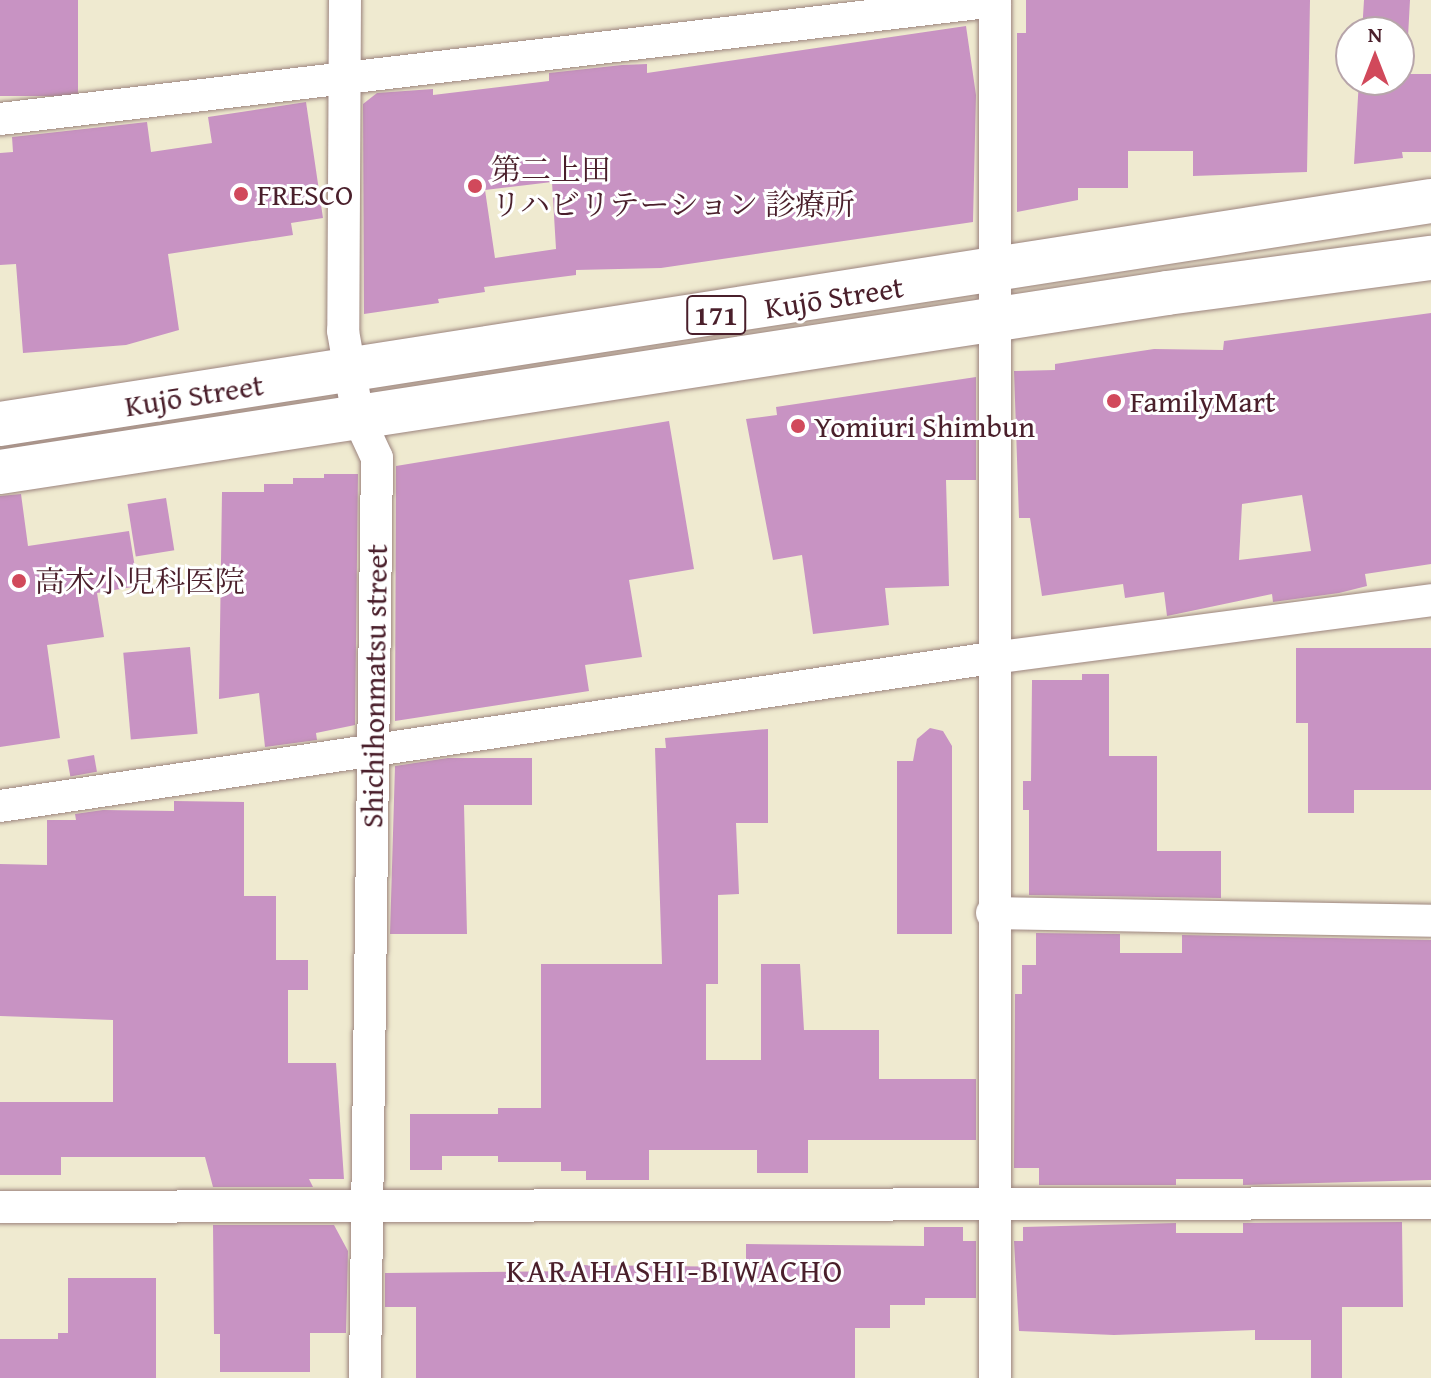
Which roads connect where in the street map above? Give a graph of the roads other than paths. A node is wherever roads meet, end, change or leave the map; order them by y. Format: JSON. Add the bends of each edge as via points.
{"nodes":[{"id":1,"x":345,"y":0,"type":"edge"},
{"id":2,"x":995,"y":1,"type":"edge"},
{"id":3,"x":344,"y":78,"type":"junction"},
{"id":4,"x":0,"y":119,"type":"edge"},
{"id":5,"x":1431,"y":201,"type":"edge"},
{"id":6,"x":1431,"y":258,"type":"edge"},
{"id":7,"x":998,"y":271,"type":"junction"},
{"id":8,"x":998,"y":318,"type":"junction"},
{"id":9,"x":349,"y":372,"type":"junction"},
{"id":10,"x":358,"y":417,"type":"junction"},
{"id":11,"x":0,"y":424,"type":"edge"},
{"id":12,"x":0,"y":472,"type":"edge"},
{"id":13,"x":1431,"y":600,"type":"edge"},
{"id":14,"x":992,"y":658,"type":"junction"},
{"id":15,"x":375,"y":752,"type":"junction"},
{"id":16,"x":0,"y":806,"type":"edge"},
{"id":17,"x":992,"y":913,"type":"junction"},
{"id":18,"x":1431,"y":921,"type":"edge"},
{"id":19,"x":1431,"y":1203,"type":"edge"},
{"id":20,"x":993,"y":1204,"type":"junction"},
{"id":21,"x":366,"y":1205,"type":"junction"},
{"id":22,"x":0,"y":1207,"type":"edge"},
{"id":23,"x":365,"y":1378,"type":"edge"},
{"id":24,"x":995,"y":1378,"type":"edge"}],
"edges":[{"from":1,"to":3,"type":"street","name":"Shichihonmatsu street"},
{"from":2,"to":3,"type":"street"},
{"from":2,"to":7,"type":"street"},
{"from":3,"to":4,"type":"street"},
{"from":3,"to":9,"type":"street","name":"Shichihonmatsu street","via":[[343,331]]},
{"from":5,"to":7,"type":"highway","name":"Kujō Street","number":"171"},
{"from":6,"to":8,"type":"highway","name":"Kujō Street","number":"171"},
{"from":7,"to":8,"type":"street"},
{"from":7,"to":9,"type":"highway","name":"Kujō Street","number":"171"},
{"from":8,"to":10,"type":"highway","name":"Kujō Street","number":"171"},
{"from":8,"to":14,"type":"street"},
{"from":9,"to":10,"type":"street","name":"Shichihonmatsu street"},
{"from":9,"to":11,"type":"highway","name":"Kujō Street","number":"171"},
{"from":10,"to":12,"type":"highway","name":"Kujō Street","number":"171"},
{"from":10,"to":15,"type":"street","name":"Shichihonmatsu street","via":[[377,458]]},
{"from":13,"to":14,"type":"street"},
{"from":14,"to":15,"type":"street"},
{"from":14,"to":17,"type":"street"},
{"from":15,"to":16,"type":"street"},
{"from":15,"to":21,"type":"street","name":"Shichihonmatsu street"},
{"from":17,"to":18,"type":"street"},
{"from":17,"to":20,"type":"street"},
{"from":19,"to":20,"type":"street"},
{"from":20,"to":21,"type":"street"},
{"from":20,"to":24,"type":"street"},
{"from":21,"to":22,"type":"street"},
{"from":21,"to":23,"type":"street","name":"Shichihonmatsu street"}]}
